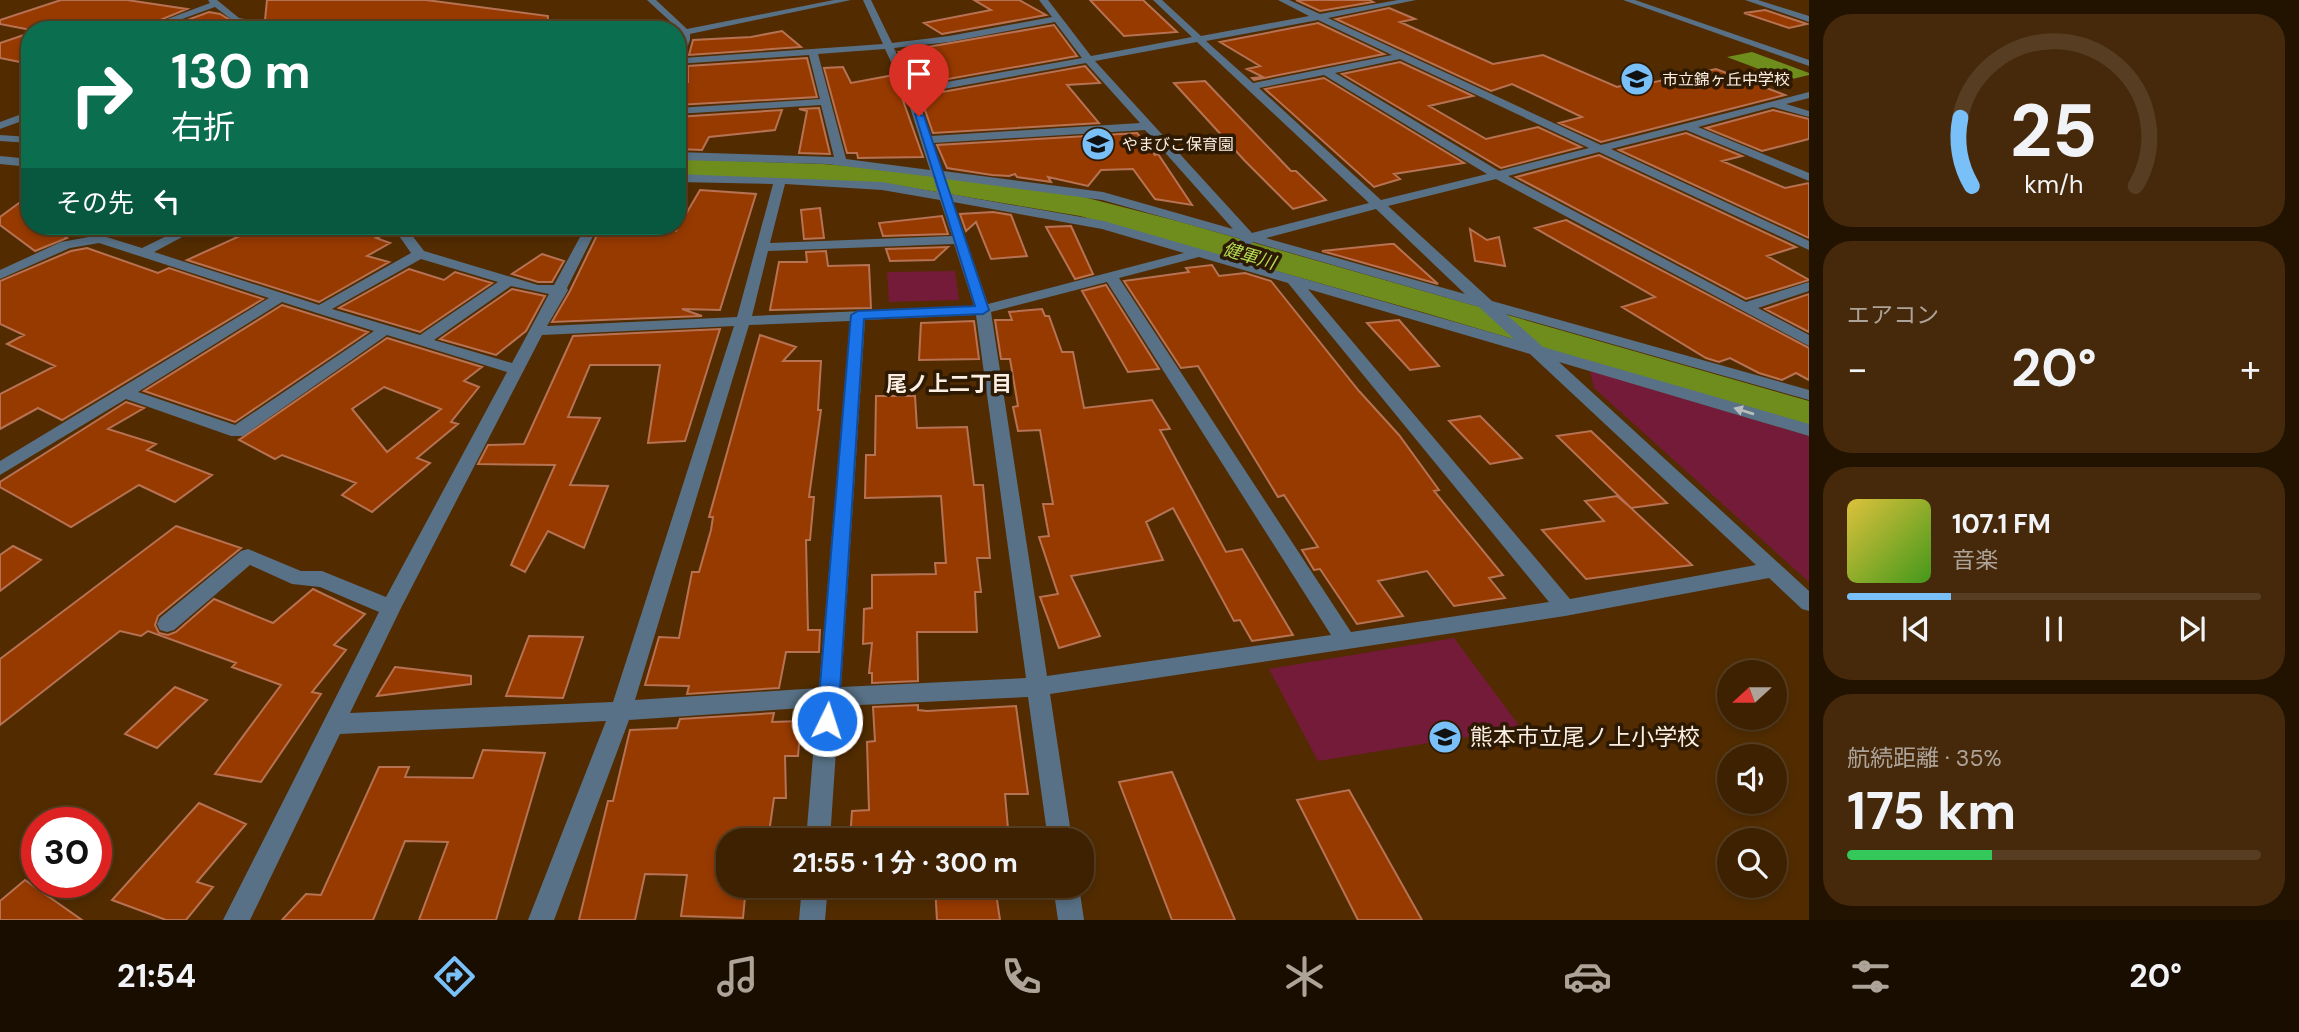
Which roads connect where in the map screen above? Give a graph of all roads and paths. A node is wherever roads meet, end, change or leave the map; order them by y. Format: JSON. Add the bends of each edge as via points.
{"nodes":[{"id":1,"x":651,"y":0,"type":"edge"},
{"id":2,"x":847,"y":0,"type":"edge"},
{"id":3,"x":867,"y":0,"type":"edge"},
{"id":4,"x":1043,"y":0,"type":"edge"},
{"id":5,"x":1157,"y":0,"type":"edge"},
{"id":6,"x":1282,"y":0,"type":"edge"},
{"id":7,"x":1412,"y":0,"type":"edge"},
{"id":8,"x":1627,"y":0,"type":"edge"},
{"id":9,"x":1749,"y":0,"type":"edge"},
{"id":10,"x":1398,"y":1,"type":"edge"},
{"id":11,"x":214,"y":2,"type":"edge"},
{"id":12,"x":1320,"y":18,"type":"junction"},
{"id":13,"x":1057,"y":19,"type":"junction"},
{"id":14,"x":1809,"y":19,"type":"edge"},
{"id":15,"x":165,"y":21,"type":"edge"},
{"id":16,"x":243,"y":21,"type":"edge"},
{"id":17,"x":670,"y":21,"type":"edge"},
{"id":18,"x":686,"y":33,"type":"edge"},
{"id":19,"x":1200,"y":40,"type":"junction"},
{"id":20,"x":889,"y":46,"type":"junction"},
{"id":21,"x":813,"y":52,"type":"junction"},
{"id":22,"x":1400,"y":56,"type":"junction"},
{"id":23,"x":686,"y":59,"type":"edge"},
{"id":24,"x":1088,"y":59,"type":"junction"},
{"id":25,"x":1809,"y":63,"type":"edge"},
{"id":26,"x":1325,"y":71,"type":"junction"},
{"id":27,"x":1250,"y":87,"type":"junction"},
{"id":28,"x":910,"y":92,"type":"junction"},
{"id":29,"x":1809,"y":95,"type":"edge"},
{"id":30,"x":826,"y":102,"type":"junction"},
{"id":31,"x":1774,"y":104,"type":"junction"},
{"id":32,"x":686,"y":110,"type":"edge"},
{"id":33,"x":1809,"y":114,"type":"edge"},
{"id":34,"x":21,"y":118,"type":"edge"},
{"id":35,"x":0,"y":126,"type":"edge"},
{"id":36,"x":1148,"y":126,"type":"junction"},
{"id":37,"x":1687,"y":127,"type":"junction"},
{"id":38,"x":0,"y":138,"type":"edge"},
{"id":39,"x":21,"y":139,"type":"edge"},
{"id":40,"x":927,"y":140,"type":"junction"},
{"id":41,"x":1599,"y":149,"type":"junction"},
{"id":42,"x":686,"y":156,"type":"edge"},
{"id":43,"x":0,"y":160,"type":"edge"},
{"id":44,"x":21,"y":162,"type":"edge"},
{"id":45,"x":841,"y":162,"type":"junction"},
{"id":46,"x":938,"y":173,"type":"junction"},
{"id":47,"x":1496,"y":174,"type":"junction"},
{"id":48,"x":1809,"y":177,"type":"edge"},
{"id":49,"x":686,"y":178,"type":"edge"},
{"id":50,"x":780,"y":180,"type":"junction"},
{"id":51,"x":946,"y":196,"type":"junction"},
{"id":52,"x":1379,"y":206,"type":"junction"},
{"id":53,"x":179,"y":235,"type":"edge"},
{"id":54,"x":405,"y":235,"type":"edge"},
{"id":55,"x":588,"y":235,"type":"edge"},
{"id":56,"x":1249,"y":238,"type":"junction"},
{"id":57,"x":959,"y":240,"type":"junction"},
{"id":58,"x":764,"y":247,"type":"junction"},
{"id":59,"x":1809,"y":247,"type":"edge"},
{"id":60,"x":142,"y":253,"type":"junction"},
{"id":61,"x":1199,"y":253,"type":"junction"},
{"id":62,"x":419,"y":254,"type":"junction"},
{"id":63,"x":1231,"y":262,"type":"junction"},
{"id":64,"x":0,"y":275,"type":"edge"},
{"id":65,"x":1111,"y":276,"type":"junction"},
{"id":66,"x":1293,"y":280,"type":"junction"},
{"id":67,"x":508,"y":281,"type":"junction"},
{"id":68,"x":1809,"y":286,"type":"edge"},
{"id":69,"x":561,"y":290,"type":"junction"},
{"id":70,"x":281,"y":297,"type":"junction"},
{"id":71,"x":1486,"y":304,"type":"junction"},
{"id":72,"x":1745,"y":307,"type":"junction"},
{"id":73,"x":320,"y":310,"type":"junction"},
{"id":74,"x":983,"y":310,"type":"junction"},
{"id":75,"x":858,"y":315,"type":"junction"},
{"id":76,"x":744,"y":319,"type":"junction"},
{"id":77,"x":385,"y":330,"type":"junction"},
{"id":78,"x":538,"y":331,"type":"junction"},
{"id":79,"x":422,"y":341,"type":"junction"},
{"id":80,"x":1809,"y":341,"type":"edge"},
{"id":81,"x":1537,"y":349,"type":"junction"},
{"id":82,"x":515,"y":369,"type":"junction"},
{"id":83,"x":124,"y":393,"type":"junction"},
{"id":84,"x":1809,"y":395,"type":"edge"},
{"id":85,"x":1809,"y":430,"type":"edge"},
{"id":86,"x":0,"y":469,"type":"edge"},
{"id":87,"x":1772,"y":570,"type":"junction"},
{"id":88,"x":1809,"y":603,"type":"edge"},
{"id":89,"x":391,"y":608,"type":"junction"},
{"id":90,"x":1565,"y":608,"type":"junction"},
{"id":91,"x":167,"y":624,"type":"dead end"},
{"id":92,"x":1346,"y":641,"type":"junction"},
{"id":93,"x":1038,"y":687,"type":"junction"},
{"id":94,"x":829,"y":697,"type":"junction"},
{"id":95,"x":621,"y":711,"type":"junction"},
{"id":96,"x":334,"y":724,"type":"junction"},
{"id":97,"x":819,"y":828,"type":"edge"},
{"id":98,"x":1058,"y":828,"type":"edge"},
{"id":99,"x":814,"y":898,"type":"edge"},
{"id":100,"x":1068,"y":898,"type":"edge"},
{"id":101,"x":236,"y":920,"type":"edge"},
{"id":102,"x":541,"y":920,"type":"edge"},
{"id":103,"x":812,"y":920,"type":"edge"},
{"id":104,"x":1071,"y":920,"type":"edge"}],
"edges":[{"from":1,"to":17,"type":"street"},
{"from":2,"to":18,"type":"street"},
{"from":3,"to":20,"type":"street"},
{"from":4,"to":13,"type":"street"},
{"from":5,"to":19,"type":"street"},
{"from":6,"to":12,"type":"street"},
{"from":7,"to":10,"type":"street"},
{"from":8,"to":25,"type":"street"},
{"from":9,"to":14,"type":"street"},
{"from":10,"to":12,"type":"street"},
{"from":11,"to":15,"type":"street"},
{"from":11,"to":16,"type":"street"},
{"from":12,"to":19,"type":"street"},
{"from":12,"to":22,"type":"street"},
{"from":13,"to":20,"type":"street"},
{"from":13,"to":24,"type":"street"},
{"from":19,"to":24,"type":"street"},
{"from":19,"to":27,"type":"street"},
{"from":20,"to":21,"type":"street"},
{"from":20,"to":28,"type":"street"},
{"from":21,"to":23,"type":"street"},
{"from":21,"to":30,"type":"street"},
{"from":22,"to":26,"type":"street"},
{"from":22,"to":41,"type":"street"},
{"from":24,"to":28,"type":"street"},
{"from":24,"to":36,"type":"street"},
{"from":26,"to":27,"type":"street"},
{"from":26,"to":47,"type":"street"},
{"from":27,"to":52,"type":"street"},
{"from":28,"to":40,"type":"street"},
{"from":29,"to":31,"type":"street"},
{"from":30,"to":32,"type":"street"},
{"from":30,"to":45,"type":"street"},
{"from":31,"to":33,"type":"street"},
{"from":31,"to":37,"type":"street"},
{"from":34,"to":35,"type":"street"},
{"from":36,"to":40,"type":"street"},
{"from":36,"to":56,"type":"street"},
{"from":37,"to":41,"type":"street"},
{"from":37,"to":48,"type":"street"},
{"from":38,"to":39,"type":"street"},
{"from":40,"to":46,"type":"street"},
{"from":41,"to":47,"type":"street"},
{"from":41,"to":59,"type":"street"},
{"from":42,"to":45,"type":"street"},
{"from":43,"to":44,"type":"street"},
{"from":45,"to":46,"type":"street"},
{"from":46,"to":51,"type":"street"},
{"from":46,"to":56,"type":"street","via":[[1103,196]]},
{"from":47,"to":52,"type":"street"},
{"from":47,"to":72,"type":"street"},
{"from":49,"to":50,"type":"street"},
{"from":50,"to":51,"type":"street","via":[[882,186]]},
{"from":50,"to":58,"type":"street"},
{"from":51,"to":57,"type":"street"},
{"from":51,"to":61,"type":"street","via":[[1104,225]]},
{"from":52,"to":56,"type":"street"},
{"from":52,"to":71,"type":"street"},
{"from":53,"to":60,"type":"street"},
{"from":54,"to":62,"type":"street"},
{"from":55,"to":69,"type":"street"},
{"from":56,"to":63,"type":"street"},
{"from":56,"to":71,"type":"street"},
{"from":57,"to":58,"type":"street"},
{"from":57,"to":74,"type":"street"},
{"from":58,"to":76,"type":"street"},
{"from":60,"to":64,"type":"street","via":[[92,239],[65,245]]},
{"from":60,"to":70,"type":"street"},
{"from":61,"to":63,"type":"street"},
{"from":61,"to":65,"type":"street"},
{"from":62,"to":67,"type":"street"},
{"from":62,"to":73,"type":"street"},
{"from":63,"to":66,"type":"street"},
{"from":65,"to":74,"type":"street"},
{"from":65,"to":92,"type":"street"},
{"from":66,"to":81,"type":"street"},
{"from":66,"to":90,"type":"street"},
{"from":67,"to":69,"type":"street"},
{"from":67,"to":79,"type":"street"},
{"from":68,"to":72,"type":"street"},
{"from":69,"to":78,"type":"street"},
{"from":70,"to":73,"type":"street"},
{"from":70,"to":83,"type":"street"},
{"from":71,"to":81,"type":"street"},
{"from":71,"to":84,"type":"street"},
{"from":72,"to":80,"type":"street"},
{"from":73,"to":77,"type":"street"},
{"from":74,"to":75,"type":"street"},
{"from":74,"to":93,"type":"street"},
{"from":75,"to":76,"type":"street"},
{"from":75,"to":94,"type":"street"},
{"from":76,"to":78,"type":"street"},
{"from":76,"to":95,"type":"street"},
{"from":77,"to":79,"type":"street"},
{"from":77,"to":83,"type":"street","via":[[237,432]]},
{"from":78,"to":82,"type":"street"},
{"from":79,"to":82,"type":"street"},
{"from":85,"to":81,"type":"street","one_way":true},
{"from":81,"to":87,"type":"street"},
{"from":82,"to":89,"type":"street"},
{"from":83,"to":86,"type":"street"},
{"from":87,"to":88,"type":"street"},
{"from":87,"to":90,"type":"street"},
{"from":89,"to":91,"type":"street","via":[[322,579],[299,579],[248,556]]},
{"from":89,"to":96,"type":"street"},
{"from":90,"to":92,"type":"street"},
{"from":92,"to":93,"type":"street"},
{"from":93,"to":94,"type":"street"},
{"from":93,"to":98,"type":"street"},
{"from":94,"to":95,"type":"street"},
{"from":94,"to":97,"type":"street"},
{"from":95,"to":96,"type":"street"},
{"from":95,"to":102,"type":"street"},
{"from":96,"to":101,"type":"street"},
{"from":99,"to":103,"type":"street"},
{"from":100,"to":104,"type":"street"}]}
